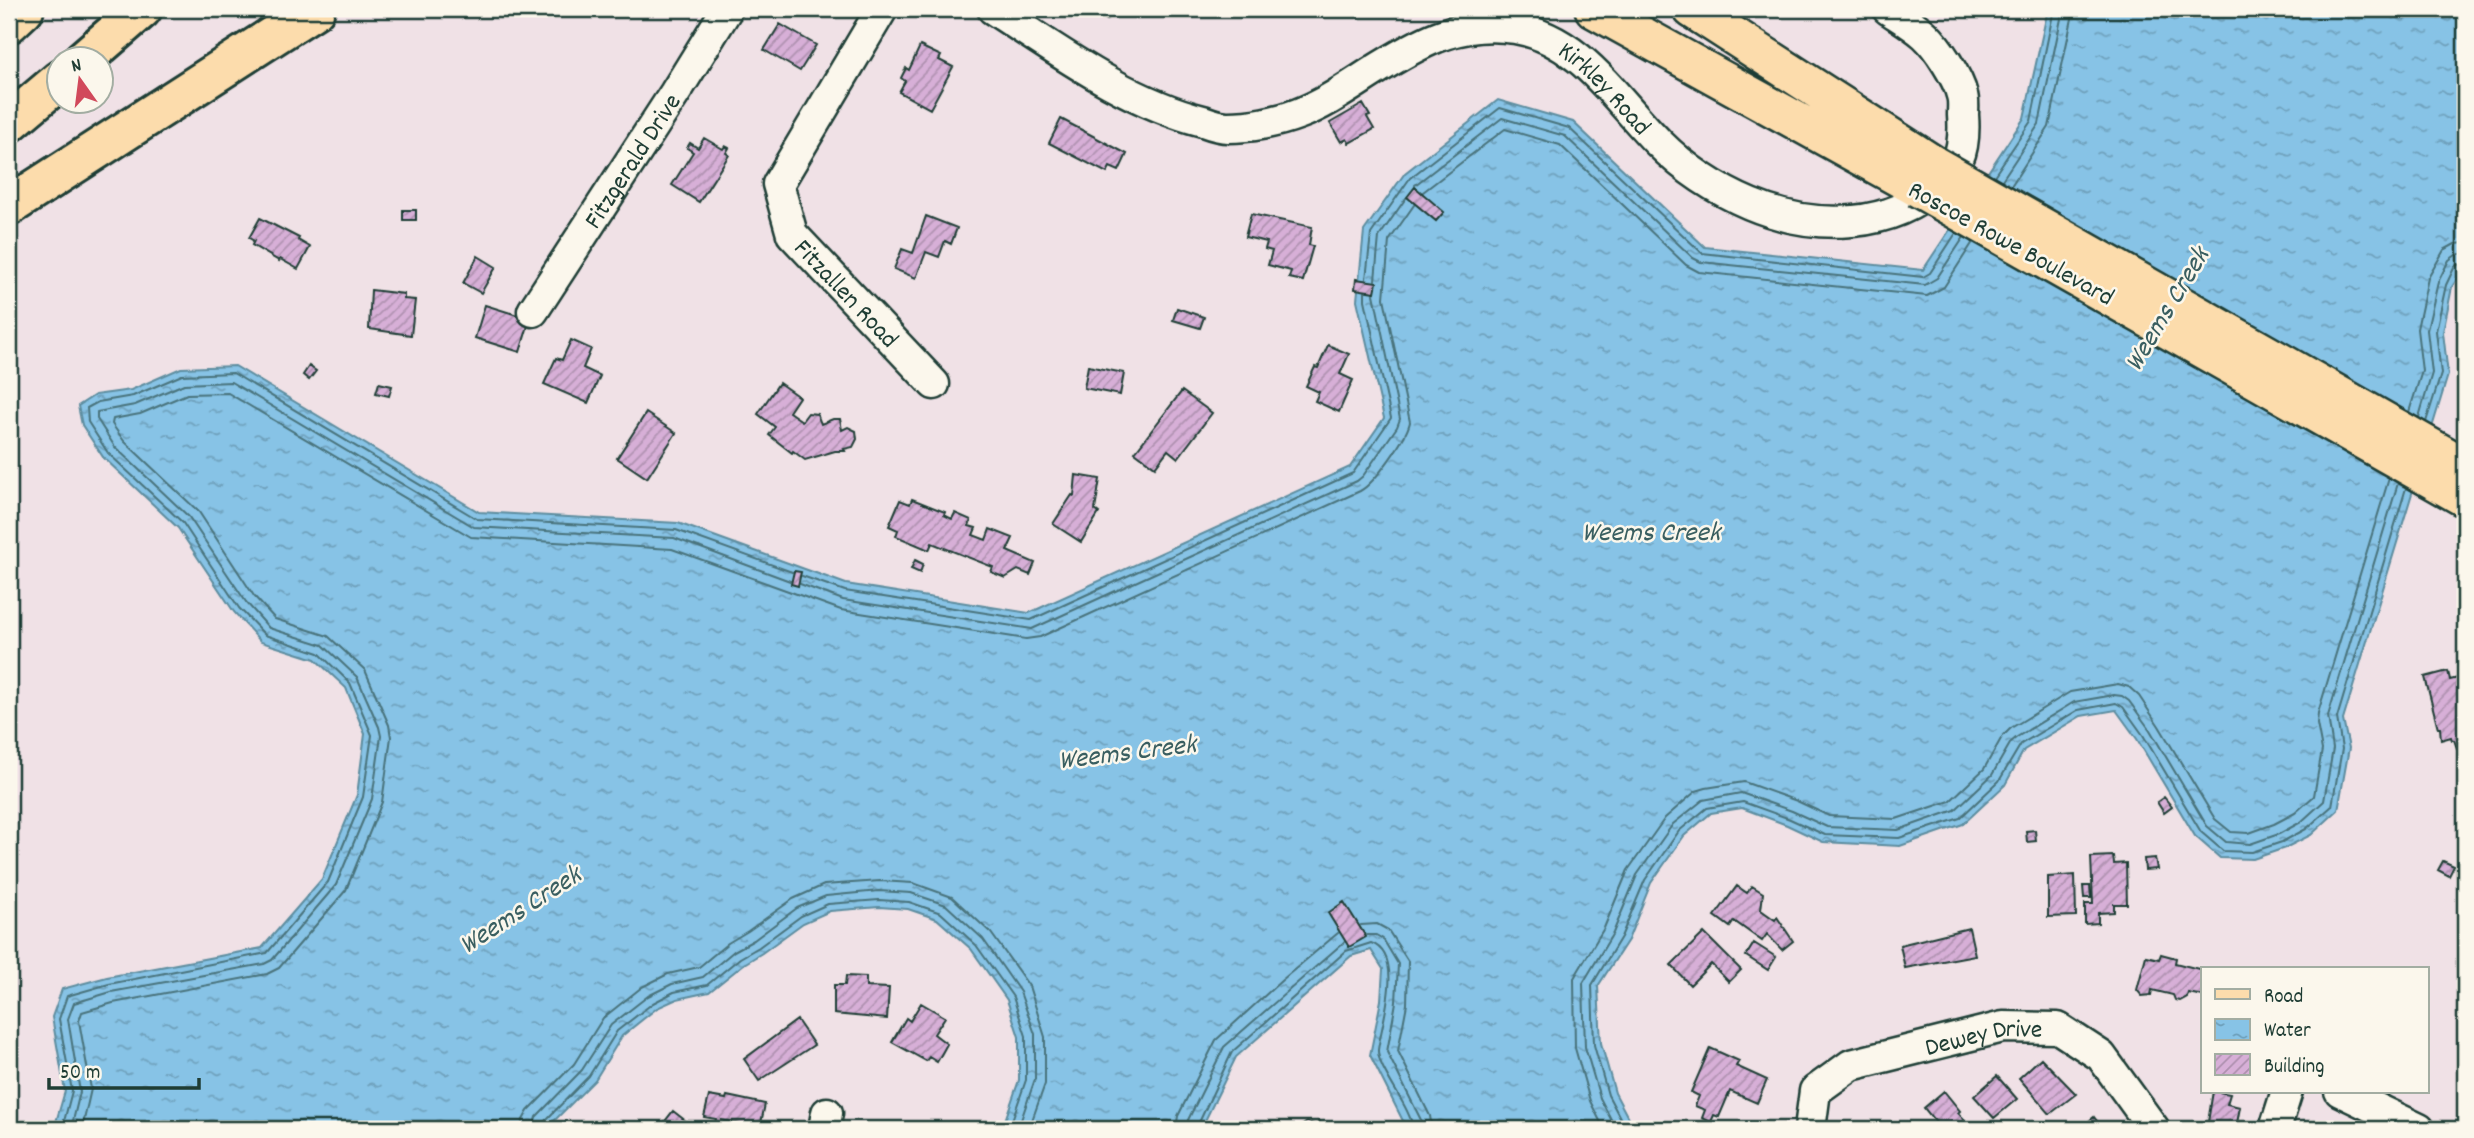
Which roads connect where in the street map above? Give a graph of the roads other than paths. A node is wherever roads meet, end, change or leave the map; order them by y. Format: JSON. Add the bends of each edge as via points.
{"nodes":[{"id":1,"x":24,"y":9,"type":"edge"},
{"id":2,"x":142,"y":9,"type":"edge"},
{"id":3,"x":315,"y":9,"type":"edge"},
{"id":4,"x":727,"y":9,"type":"edge"},
{"id":5,"x":882,"y":9,"type":"edge"},
{"id":6,"x":993,"y":9,"type":"edge"},
{"id":7,"x":1594,"y":9,"type":"edge"},
{"id":8,"x":1692,"y":9,"type":"edge"},
{"id":9,"x":1888,"y":9,"type":"edge"},
{"id":10,"x":295,"y":19,"type":"edge"},
{"id":11,"x":9,"y":23,"type":"edge"},
{"id":12,"x":99,"y":46,"type":"edge"},
{"id":13,"x":46,"y":92,"type":"edge"},
{"id":14,"x":9,"y":123,"type":"edge"},
{"id":15,"x":1926,"y":177,"type":"junction"},
{"id":16,"x":9,"y":205,"type":"edge"},
{"id":17,"x":533,"y":311,"type":"dead end"},
{"id":18,"x":934,"y":384,"type":"dead end"},
{"id":19,"x":2465,"y":467,"type":"edge"},
{"id":20,"x":2465,"y":498,"type":"edge"},
{"id":21,"x":2287,"y":1092,"type":"edge"},
{"id":22,"x":2342,"y":1092,"type":"edge"},
{"id":23,"x":1810,"y":1129,"type":"edge"},
{"id":24,"x":2154,"y":1129,"type":"edge"},
{"id":25,"x":2275,"y":1129,"type":"edge"},
{"id":26,"x":2419,"y":1129,"type":"edge"}],
"edges":[{"from":1,"to":11,"type":"highway"},
{"from":2,"to":12,"type":"highway"},
{"from":3,"to":10,"type":"highway"},
{"from":4,"to":17,"type":"street","name":"Fitzgerald Drive"},
{"from":5,"to":18,"type":"street","name":"Fitzallen Road","via":[[778,184],[792,234]]},
{"from":6,"to":9,"type":"street","name":"Kirkley Road","via":[[1131,95],[1226,128],[1296,115],[1420,42],[1445,33],[1475,26],[1515,29],[1556,43],[1580,58],[1658,142],[1714,185],[1750,204],[1783,214],[1853,222],[1885,216],[1917,202],[1941,184],[1959,159],[1964,132],[1962,95],[1947,63],[1927,36]]},
{"from":7,"to":15,"type":"main road","name":"Roscoe Rowe Boulevard"},
{"from":8,"to":15,"type":"main road","name":"Roscoe Rowe Boulevard"},
{"from":10,"to":16,"type":"highway"},
{"from":13,"to":14,"type":"highway"},
{"from":15,"to":19,"type":"main road","name":"Roscoe Rowe Boulevard","bridge":true},
{"from":15,"to":20,"type":"main road","name":"Roscoe Rowe Boulevard","bridge":true},
{"from":21,"to":25,"type":"street"},
{"from":22,"to":26,"type":"street"},
{"from":23,"to":24,"type":"street","name":"Dewey Drive","via":[[1815,1091],[1851,1065],[2003,1027],[2058,1028],[2101,1056]]}]}
